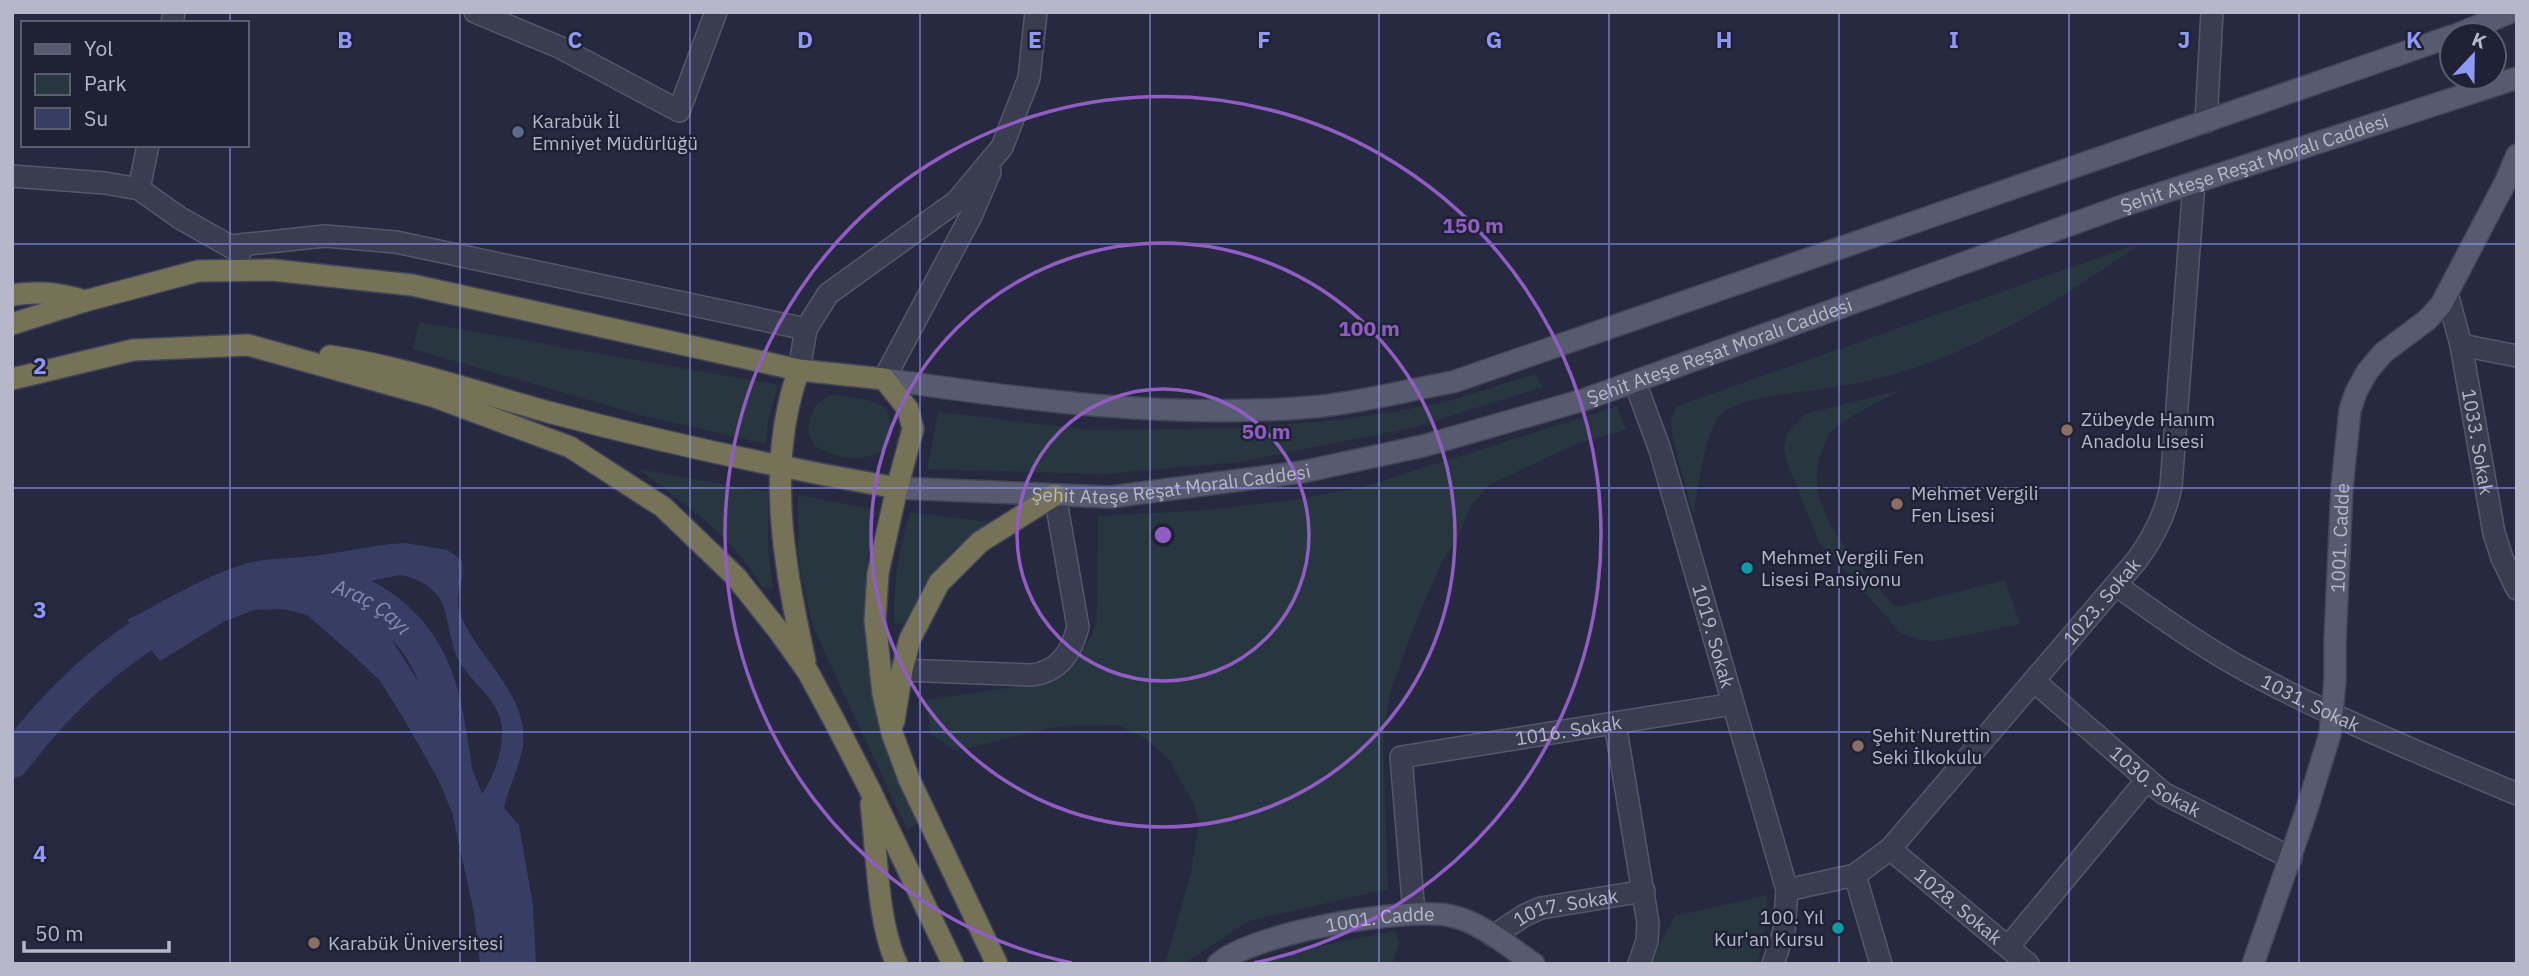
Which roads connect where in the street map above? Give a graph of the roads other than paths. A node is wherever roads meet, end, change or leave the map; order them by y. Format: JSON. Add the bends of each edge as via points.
{"nodes":[{"id":1,"x":475,"y":12,"type":"edge"},
{"id":2,"x":716,"y":12,"type":"edge"},
{"id":3,"x":1036,"y":12,"type":"edge"},
{"id":4,"x":2212,"y":12,"type":"edge"},
{"id":5,"x":2511,"y":12,"type":"edge"},
{"id":6,"x":2490,"y":21,"type":"edge"},
{"id":7,"x":2438,"y":41,"type":"edge"},
{"id":8,"x":2517,"y":78,"type":"edge"},
{"id":9,"x":2206,"y":121,"type":"junction"},
{"id":10,"x":1002,"y":146,"type":"junction"},
{"id":11,"x":148,"y":147,"type":"edge"},
{"id":12,"x":2517,"y":155,"type":"edge"},
{"id":13,"x":12,"y":176,"type":"edge"},
{"id":14,"x":2194,"y":183,"type":"junction"},
{"id":15,"x":139,"y":189,"type":"junction"},
{"id":16,"x":230,"y":246,"type":"junction"},
{"id":17,"x":273,"y":270,"type":"junction"},
{"id":18,"x":2447,"y":293,"type":"junction"},
{"id":19,"x":12,"y":295,"type":"edge"},
{"id":20,"x":85,"y":301,"type":"junction"},
{"id":21,"x":12,"y":324,"type":"edge"},
{"id":22,"x":806,"y":329,"type":"junction"},
{"id":23,"x":248,"y":345,"type":"junction"},
{"id":24,"x":2461,"y":345,"type":"junction"},
{"id":25,"x":2517,"y":356,"type":"edge"},
{"id":26,"x":799,"y":370,"type":"junction"},
{"id":27,"x":12,"y":379,"type":"edge"},
{"id":28,"x":884,"y":379,"type":"junction"},
{"id":29,"x":1635,"y":382,"type":"junction"},
{"id":30,"x":782,"y":468,"type":"junction"},
{"id":31,"x":897,"y":488,"type":"junction"},
{"id":32,"x":1055,"y":495,"type":"junction"},
{"id":33,"x":2116,"y":585,"type":"junction"},
{"id":34,"x":2517,"y":589,"type":"edge"},
{"id":35,"x":902,"y":670,"type":"junction"},
{"id":36,"x":808,"y":673,"type":"junction"},
{"id":37,"x":2034,"y":681,"type":"junction"},
{"id":38,"x":1733,"y":704,"type":"junction"},
{"id":39,"x":2332,"y":714,"type":"junction"},
{"id":40,"x":1615,"y":723,"type":"junction"},
{"id":41,"x":892,"y":733,"type":"junction"},
{"id":42,"x":2146,"y":780,"type":"junction"},
{"id":43,"x":869,"y":788,"type":"junction"},
{"id":44,"x":2517,"y":794,"type":"edge"},
{"id":45,"x":1890,"y":849,"type":"junction"},
{"id":46,"x":2291,"y":858,"type":"junction"},
{"id":47,"x":1855,"y":875,"type":"junction"},
{"id":48,"x":1787,"y":890,"type":"junction"},
{"id":49,"x":1644,"y":891,"type":"junction"},
{"id":50,"x":1414,"y":913,"type":"junction"},
{"id":51,"x":1493,"y":936,"type":"junction"},
{"id":52,"x":2008,"y":947,"type":"junction"},
{"id":53,"x":1000,"y":960,"type":"edge"},
{"id":54,"x":897,"y":964,"type":"edge"},
{"id":55,"x":953,"y":964,"type":"edge"},
{"id":56,"x":1218,"y":964,"type":"edge"},
{"id":57,"x":1534,"y":964,"type":"edge"},
{"id":58,"x":1639,"y":964,"type":"edge"},
{"id":59,"x":1773,"y":964,"type":"edge"},
{"id":60,"x":1881,"y":964,"type":"edge"},
{"id":61,"x":2028,"y":964,"type":"edge"},
{"id":62,"x":2253,"y":964,"type":"edge"}],
"edges":[{"from":1,"to":2,"type":"street","via":[[559,47],[680,111]]},
{"from":3,"to":10,"type":"street","via":[[1029,78]]},
{"from":4,"to":9,"type":"street"},
{"from":5,"to":6,"type":"main road"},
{"from":7,"to":9,"type":"main road"},
{"from":8,"to":14,"type":"main road","name":"Şehit Ateşe Reşat Moralı Caddesi"},
{"from":9,"to":28,"type":"main road","via":[[1453,382],[1313,407],[1167,411],[1022,399]]},
{"from":10,"to":22,"type":"street","via":[[957,201],[828,294]]},
{"from":10,"to":28,"type":"street","via":[[971,216]]},
{"from":11,"to":15,"type":"street"},
{"from":12,"to":18,"type":"main road","name":"1001. Cadde"},
{"from":13,"to":15,"type":"street"},
{"from":14,"to":29,"type":"main road","name":"Şehit Ateşe Reşat Moralı Caddesi"},
{"from":14,"to":33,"type":"street","name":"1023. Sokak","via":[[2171,486],[2155,532]]},
{"from":15,"to":16,"type":"street"},
{"from":16,"to":17,"type":"street"},
{"from":16,"to":22,"type":"street","via":[[325,236],[397,242]]},
{"from":17,"to":20,"type":"highway","via":[[198,271]]},
{"from":17,"to":26,"type":"highway","via":[[412,285]]},
{"from":18,"to":24,"type":"street","name":"1033. Sokak"},
{"from":18,"to":39,"type":"main road","name":"1001. Cadde","via":[[2427,320],[2367,372],[2350,410]]},
{"from":19,"to":20,"type":"highway","via":[[57,292]]},
{"from":20,"to":21,"type":"highway"},
{"from":22,"to":26,"type":"street"},
{"from":23,"to":27,"type":"highway","via":[[134,350]]},
{"from":23,"to":30,"type":"highway","via":[[363,361],[556,414]]},
{"from":23,"to":36,"type":"highway","via":[[435,397],[570,447],[663,507],[736,577]]},
{"from":24,"to":25,"type":"street"},
{"from":24,"to":34,"type":"street","name":"1033. Sokak","via":[[2494,533]]},
{"from":26,"to":28,"type":"highway"},
{"from":26,"to":30,"type":"highway","via":[[790,395]]},
{"from":28,"to":31,"type":"highway","via":[[908,409],[913,429]]},
{"from":29,"to":32,"type":"main road","name":"Şehit Ateşe Reşat Moralı Caddesi","via":[[1423,446],[1302,472],[1110,497]]},
{"from":29,"to":38,"type":"street","name":"1019. Sokak","via":[[1660,450]]},
{"from":30,"to":31,"type":"highway"},
{"from":30,"to":36,"type":"highway","via":[[787,579]]},
{"from":31,"to":32,"type":"main road","name":"Şehit Ateşe Reşat Moralı Caddesi"},
{"from":31,"to":41,"type":"highway","via":[[878,573],[876,620]]},
{"from":32,"to":35,"type":"highway","via":[[980,542],[939,583],[910,639]]},
{"from":32,"to":35,"type":"street","via":[[1078,627],[1066,657],[1045,673]]},
{"from":33,"to":37,"type":"street","name":"1023. Sokak"},
{"from":33,"to":39,"type":"street","name":"1031. Sokak","via":[[2233,663]]},
{"from":35,"to":41,"type":"highway"},
{"from":36,"to":43,"type":"highway"},
{"from":37,"to":42,"type":"street","name":"1030. Sokak"},
{"from":37,"to":45,"type":"street","name":"1023. Sokak"},
{"from":38,"to":40,"type":"street","name":"1016. Sokak"},
{"from":38,"to":48,"type":"street","name":"1019. Sokak"},
{"from":39,"to":44,"type":"street","name":"1031. Sokak"},
{"from":39,"to":46,"type":"main road","name":"1001. Cadde","via":[[2327,745]]},
{"from":40,"to":49,"type":"street"},
{"from":40,"to":50,"type":"street","name":"1016. Sokak","via":[[1401,757]]},
{"from":41,"to":53,"type":"highway","via":[[927,818]]},
{"from":42,"to":46,"type":"street","name":"1030. Sokak","via":[[2186,807]]},
{"from":42,"to":52,"type":"street"},
{"from":43,"to":54,"type":"highway","via":[[884,917]]},
{"from":43,"to":55,"type":"highway"},
{"from":45,"to":47,"type":"street","name":"1023. Sokak"},
{"from":45,"to":52,"type":"street","name":"1028. Sokak"},
{"from":46,"to":62,"type":"main road","name":"1001. Cadde"},
{"from":47,"to":48,"type":"street","name":"1023. Sokak"},
{"from":47,"to":60,"type":"street"},
{"from":48,"to":59,"type":"street","via":[[1784,931]]},
{"from":49,"to":51,"type":"street","name":"1017. Sokak","via":[[1541,908]]},
{"from":49,"to":58,"type":"street","via":[[1647,942]]},
{"from":50,"to":51,"type":"main road","name":"1001. Cadde","via":[[1450,915]]},
{"from":50,"to":56,"type":"main road","name":"1001. Cadde","via":[[1368,918],[1259,942]]},
{"from":51,"to":57,"type":"main road","name":"1001. Cadde"},
{"from":52,"to":61,"type":"street","name":"1028. Sokak"}]}
